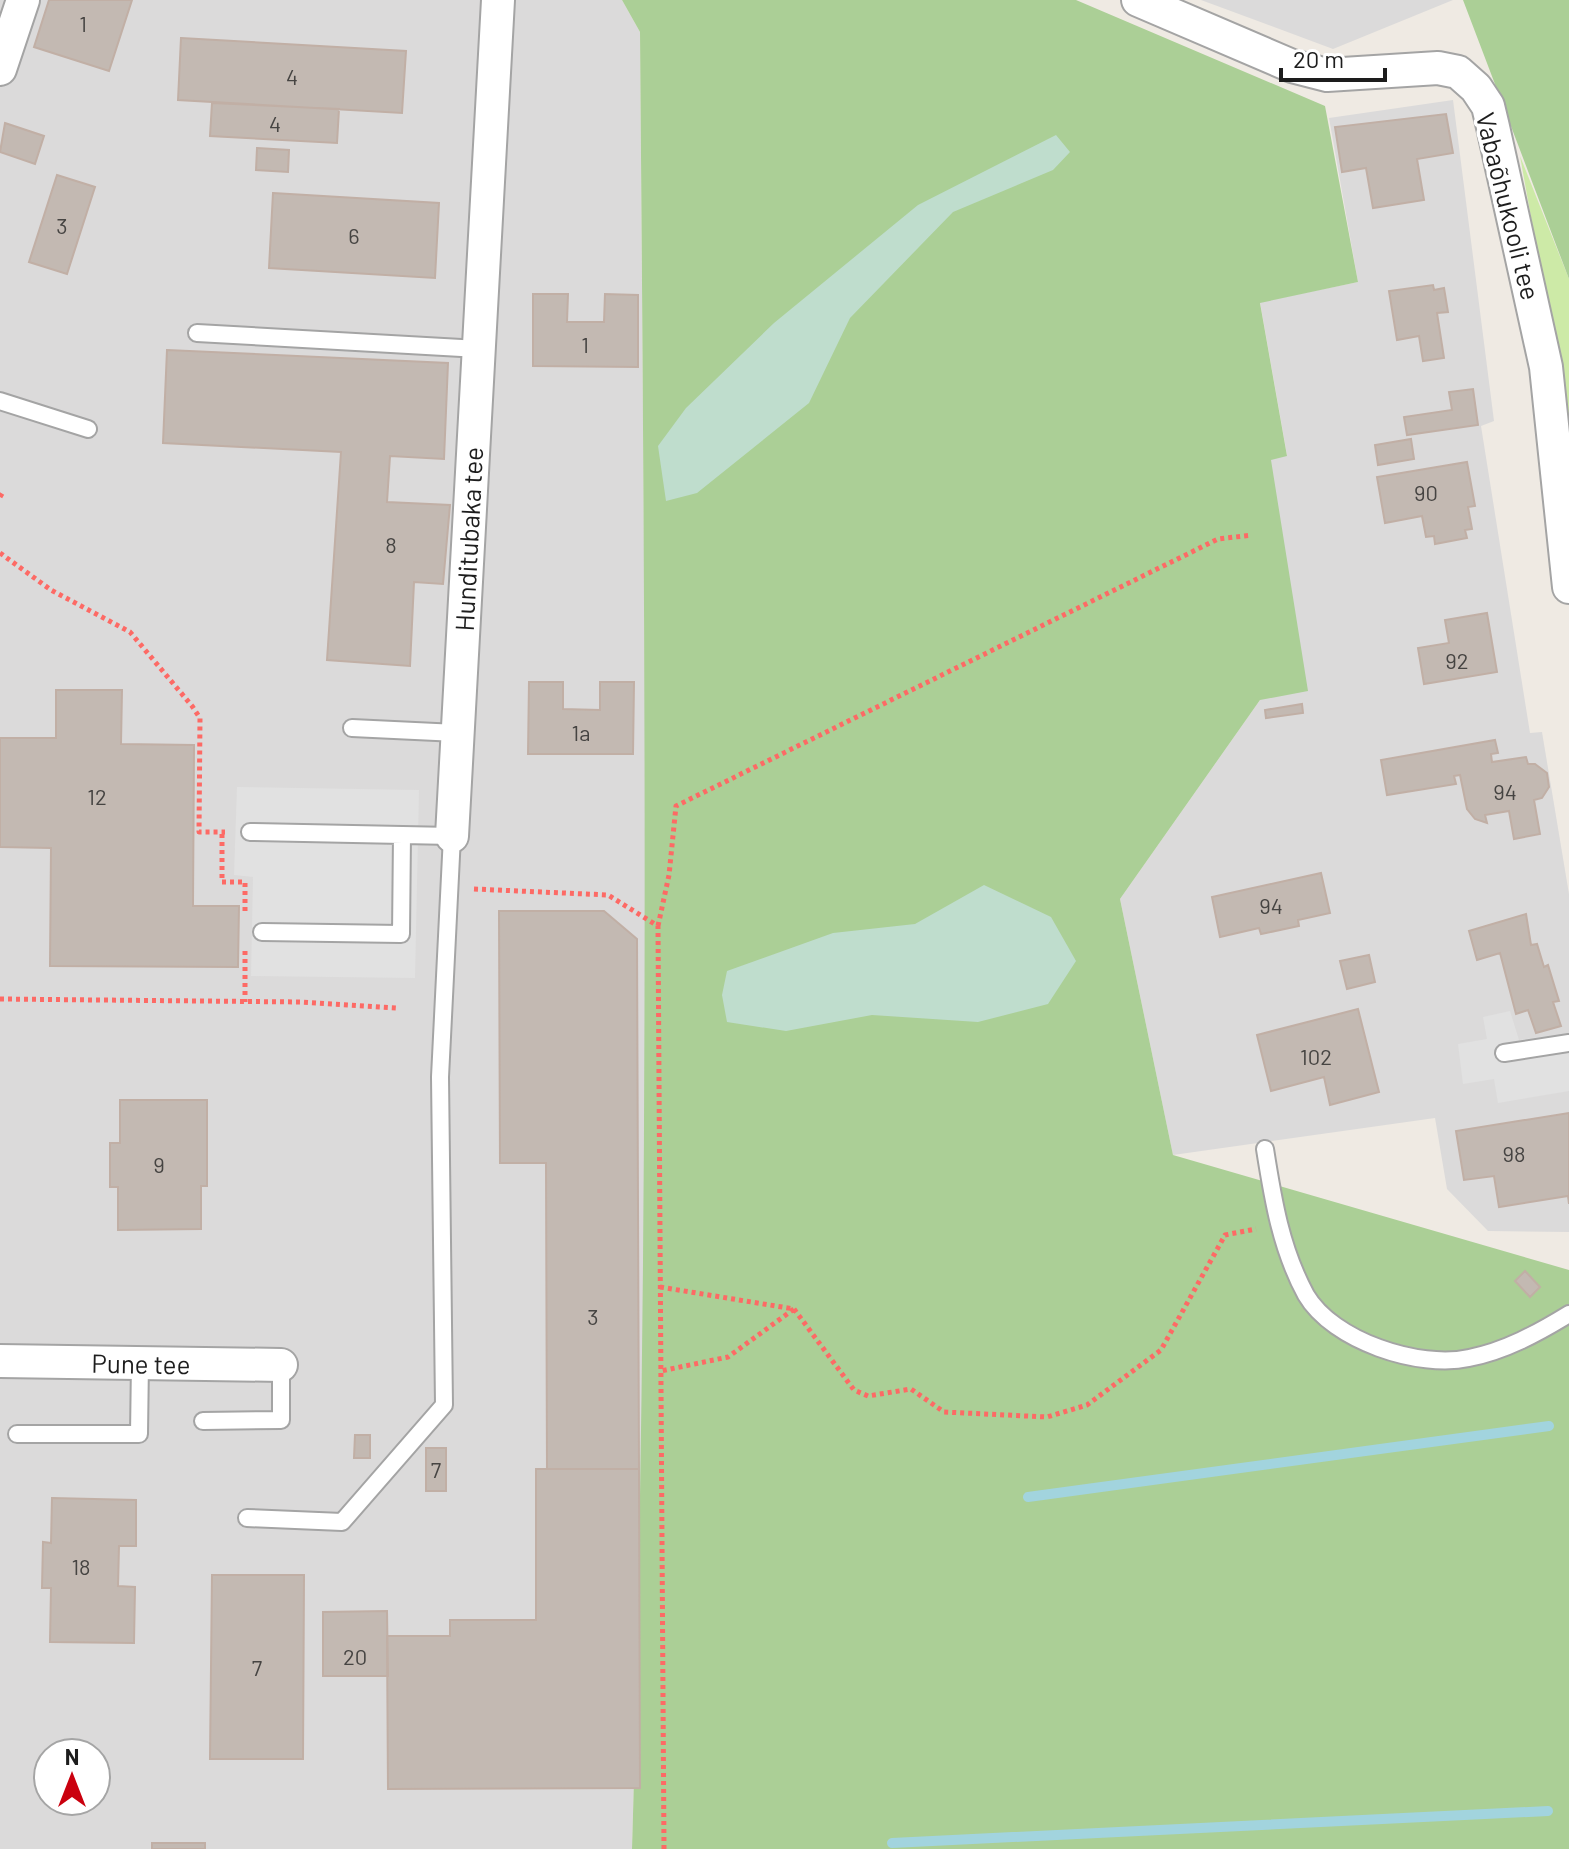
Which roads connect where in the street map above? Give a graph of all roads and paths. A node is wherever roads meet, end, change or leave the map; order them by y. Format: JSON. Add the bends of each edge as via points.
{"nodes":[{"id":1,"x":23,"y":0,"type":"edge"},
{"id":2,"x":498,"y":0,"type":"edge"},
{"id":3,"x":1138,"y":0,"type":"edge"},
{"id":4,"x":1,"y":63,"type":"edge"},
{"id":5,"x":197,"y":333,"type":"dead end"},
{"id":6,"x":479,"y":349,"type":"junction"},
{"id":7,"x":0,"y":401,"type":"edge"},
{"id":8,"x":88,"y":429,"type":"dead end"},
{"id":9,"x":1252,"y":535,"type":"dead end"},
{"id":10,"x":0,"y":553,"type":"edge"},
{"id":11,"x":1569,"y":587,"type":"edge"},
{"id":12,"x":352,"y":728,"type":"dead end"},
{"id":13,"x":457,"y":733,"type":"junction"},
{"id":14,"x":222,"y":832,"type":"junction"},
{"id":15,"x":250,"y":832,"type":"joint"},
{"id":16,"x":402,"y":835,"type":"junction"},
{"id":17,"x":452,"y":836,"type":"junction"},
{"id":18,"x":449,"y":888,"type":"junction"},
{"id":19,"x":245,"y":919,"type":"dead end"},
{"id":20,"x":658,"y":926,"type":"junction"},
{"id":21,"x":262,"y":932,"type":"dead end"},
{"id":22,"x":245,"y":946,"type":"dead end"},
{"id":23,"x":0,"y":999,"type":"edge"},
{"id":24,"x":245,"y":1002,"type":"junction"},
{"id":25,"x":396,"y":1008,"type":"dead end"},
{"id":26,"x":1569,"y":1043,"type":"edge"},
{"id":27,"x":1504,"y":1053,"type":"dead end"},
{"id":28,"x":1265,"y":1149,"type":"dead end"},
{"id":29,"x":1277,"y":1226,"type":"junction"},
{"id":30,"x":660,"y":1287,"type":"junction"},
{"id":31,"x":794,"y":1309,"type":"junction"},
{"id":32,"x":1569,"y":1314,"type":"edge"},
{"id":33,"x":0,"y":1361,"type":"edge"},
{"id":34,"x":140,"y":1362,"type":"junction"},
{"id":35,"x":281,"y":1365,"type":"joint"},
{"id":36,"x":661,"y":1371,"type":"junction"},
{"id":37,"x":203,"y":1421,"type":"dead end"},
{"id":38,"x":17,"y":1434,"type":"dead end"},
{"id":39,"x":247,"y":1518,"type":"dead end"},
{"id":40,"x":664,"y":1849,"type":"edge"}],
"edges":[{"from":1,"to":4,"type":"street"},
{"from":2,"to":6,"type":"street","name":"Hunditubaka tee"},
{"from":3,"to":11,"type":"street","name":"Vabaõhukooli tee","via":[[1292,66],[1327,75],[1438,68],[1458,72],[1476,88],[1488,106],[1497,140],[1546,367]]},
{"from":5,"to":6,"type":"lane"},
{"from":6,"to":13,"type":"street","name":"Hunditubaka tee"},
{"from":7,"to":8,"type":"lane"},
{"from":9,"to":20,"type":"path","via":[[1218,539],[676,806]]},
{"from":10,"to":14,"type":"path","via":[[51,590],[130,632],[192,706],[200,718],[199,832]]},
{"from":12,"to":13,"type":"lane"},
{"from":13,"to":17,"type":"street","name":"Hunditubaka tee"},
{"from":14,"to":15,"type":"path"},
{"from":14,"to":19,"type":"path","via":[[222,882],[245,882]]},
{"from":15,"to":16,"type":"lane"},
{"from":16,"to":17,"type":"lane"},
{"from":16,"to":21,"type":"lane","via":[[401,934]]},
{"from":17,"to":18,"type":"lane","name":"Hunditubaka tee"},
{"from":18,"to":20,"type":"path","via":[[608,895]]},
{"from":18,"to":39,"type":"lane","name":"Hunditubaka tee","via":[[440,1077],[444,1405],[342,1522]]},
{"from":20,"to":30,"type":"path"},
{"from":22,"to":24,"type":"path"},
{"from":23,"to":24,"type":"path"},
{"from":24,"to":25,"type":"path"},
{"from":26,"to":27,"type":"lane"},
{"from":28,"to":29,"type":"lane"},
{"from":29,"to":31,"type":"path","via":[[1225,1235],[1161,1350],[1087,1405],[1047,1417],[944,1412],[911,1389],[868,1396],[854,1390]]},
{"from":29,"to":32,"type":"lane","via":[[1307,1297],[1341,1330],[1400,1357],[1467,1359],[1533,1336]]},
{"from":30,"to":31,"type":"path"},
{"from":30,"to":36,"type":"path"},
{"from":31,"to":36,"type":"path","via":[[728,1357]]},
{"from":33,"to":34,"type":"street","name":"Pune tee"},
{"from":34,"to":35,"type":"street","name":"Pune tee"},
{"from":34,"to":38,"type":"lane","via":[[139,1434]]},
{"from":35,"to":37,"type":"lane","via":[[281,1420]]},
{"from":36,"to":40,"type":"path"}]}
